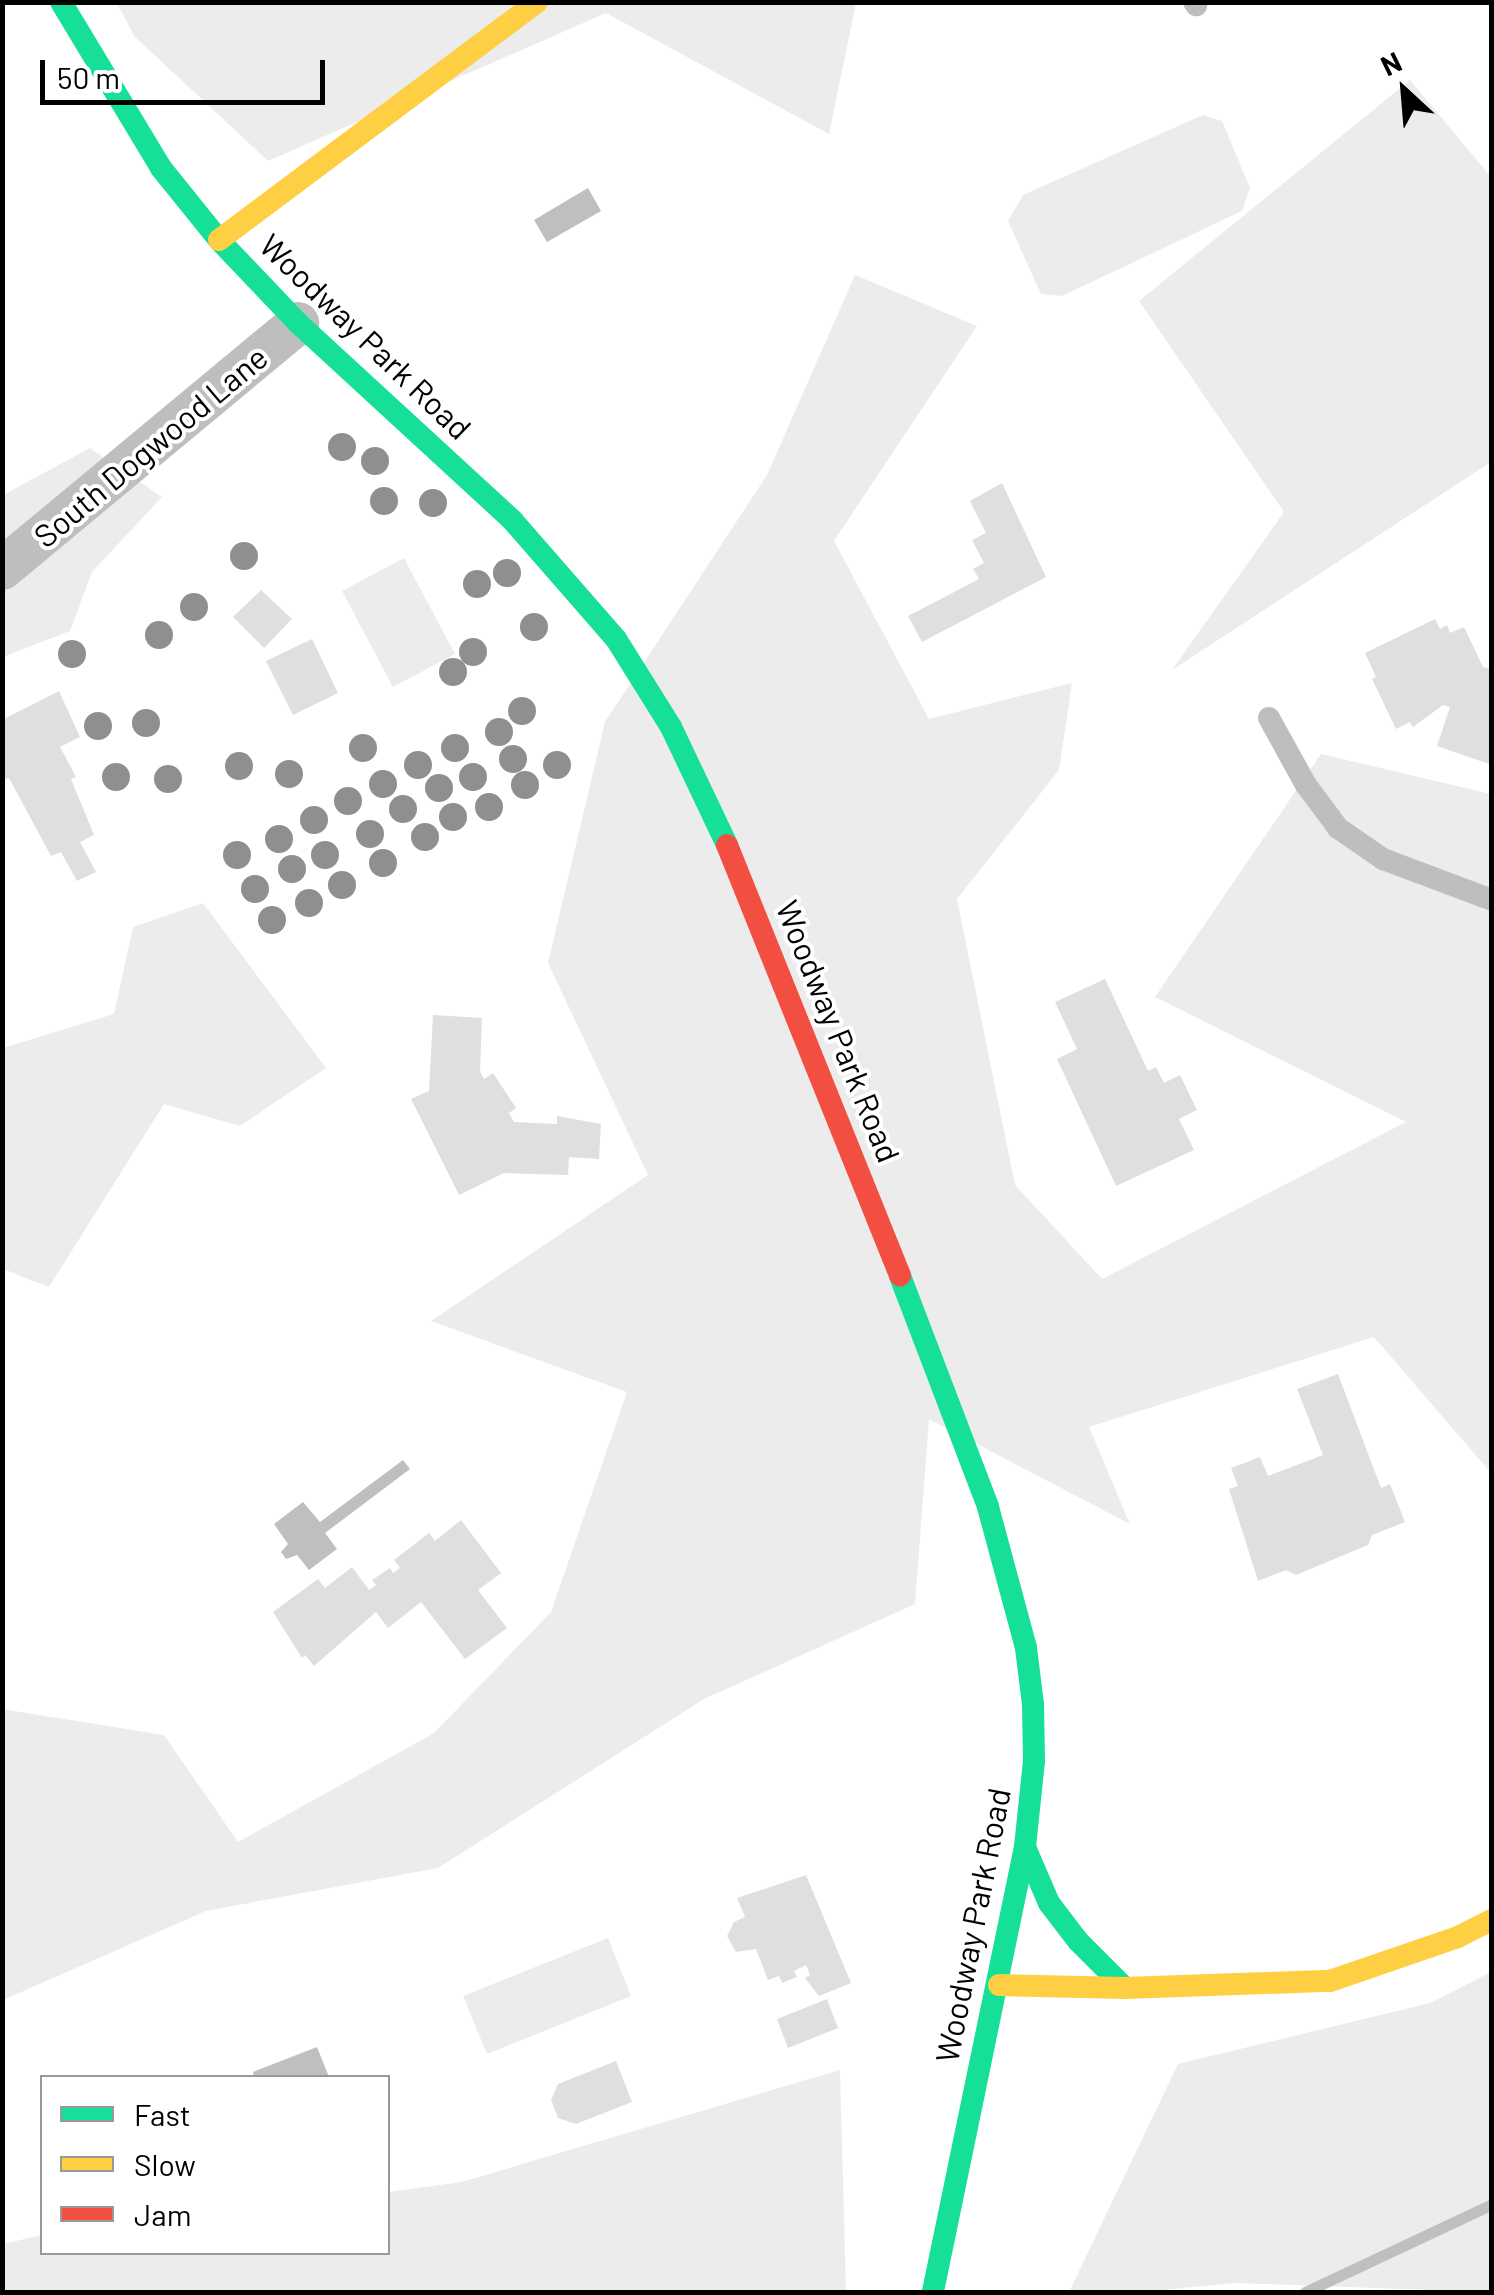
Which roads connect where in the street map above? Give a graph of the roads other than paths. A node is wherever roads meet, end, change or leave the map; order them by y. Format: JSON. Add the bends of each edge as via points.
{"nodes":[{"id":1,"x":62,"y":2,"type":"edge"},
{"id":2,"x":537,"y":2,"type":"edge"},
{"id":3,"x":219,"y":240,"type":"junction"},
{"id":4,"x":298,"y":323,"type":"junction"},
{"id":5,"x":2,"y":569,"type":"edge"},
{"id":6,"x":1270,"y":718,"type":"dead end"},
{"id":7,"x":1492,"y":900,"type":"edge"},
{"id":8,"x":1025,"y":1847,"type":"junction"},
{"id":9,"x":1492,"y":1920,"type":"edge"},
{"id":10,"x":998,"y":1985,"type":"junction"},
{"id":11,"x":1125,"y":1988,"type":"junction"},
{"id":12,"x":933,"y":2292,"type":"edge"}],
"edges":[{"from":1,"to":3,"type":"street","name":"Woodway Park Road","via":[[161,168]]},
{"from":2,"to":3,"type":"street"},
{"from":3,"to":4,"type":"street","name":"Woodway Park Road"},
{"from":4,"to":5,"type":"street","name":"South Dogwood Lane"},
{"from":4,"to":8,"type":"street","name":"Woodway Park Road","via":[[513,520],[580,593],[680,744],[767,937],[988,1507],[1026,1648],[1034,1761]]},
{"from":6,"to":7,"type":"lane","via":[[1338,828],[1383,859]]},
{"from":8,"to":10,"type":"street","name":"Woodway Park Road"},
{"from":8,"to":11,"type":"street","via":[[1049,1903]]},
{"from":9,"to":11,"type":"street","via":[[1330,1981]]},
{"from":10,"to":11,"type":"street"},
{"from":10,"to":12,"type":"street","name":"Woodway Park Road"}]}
